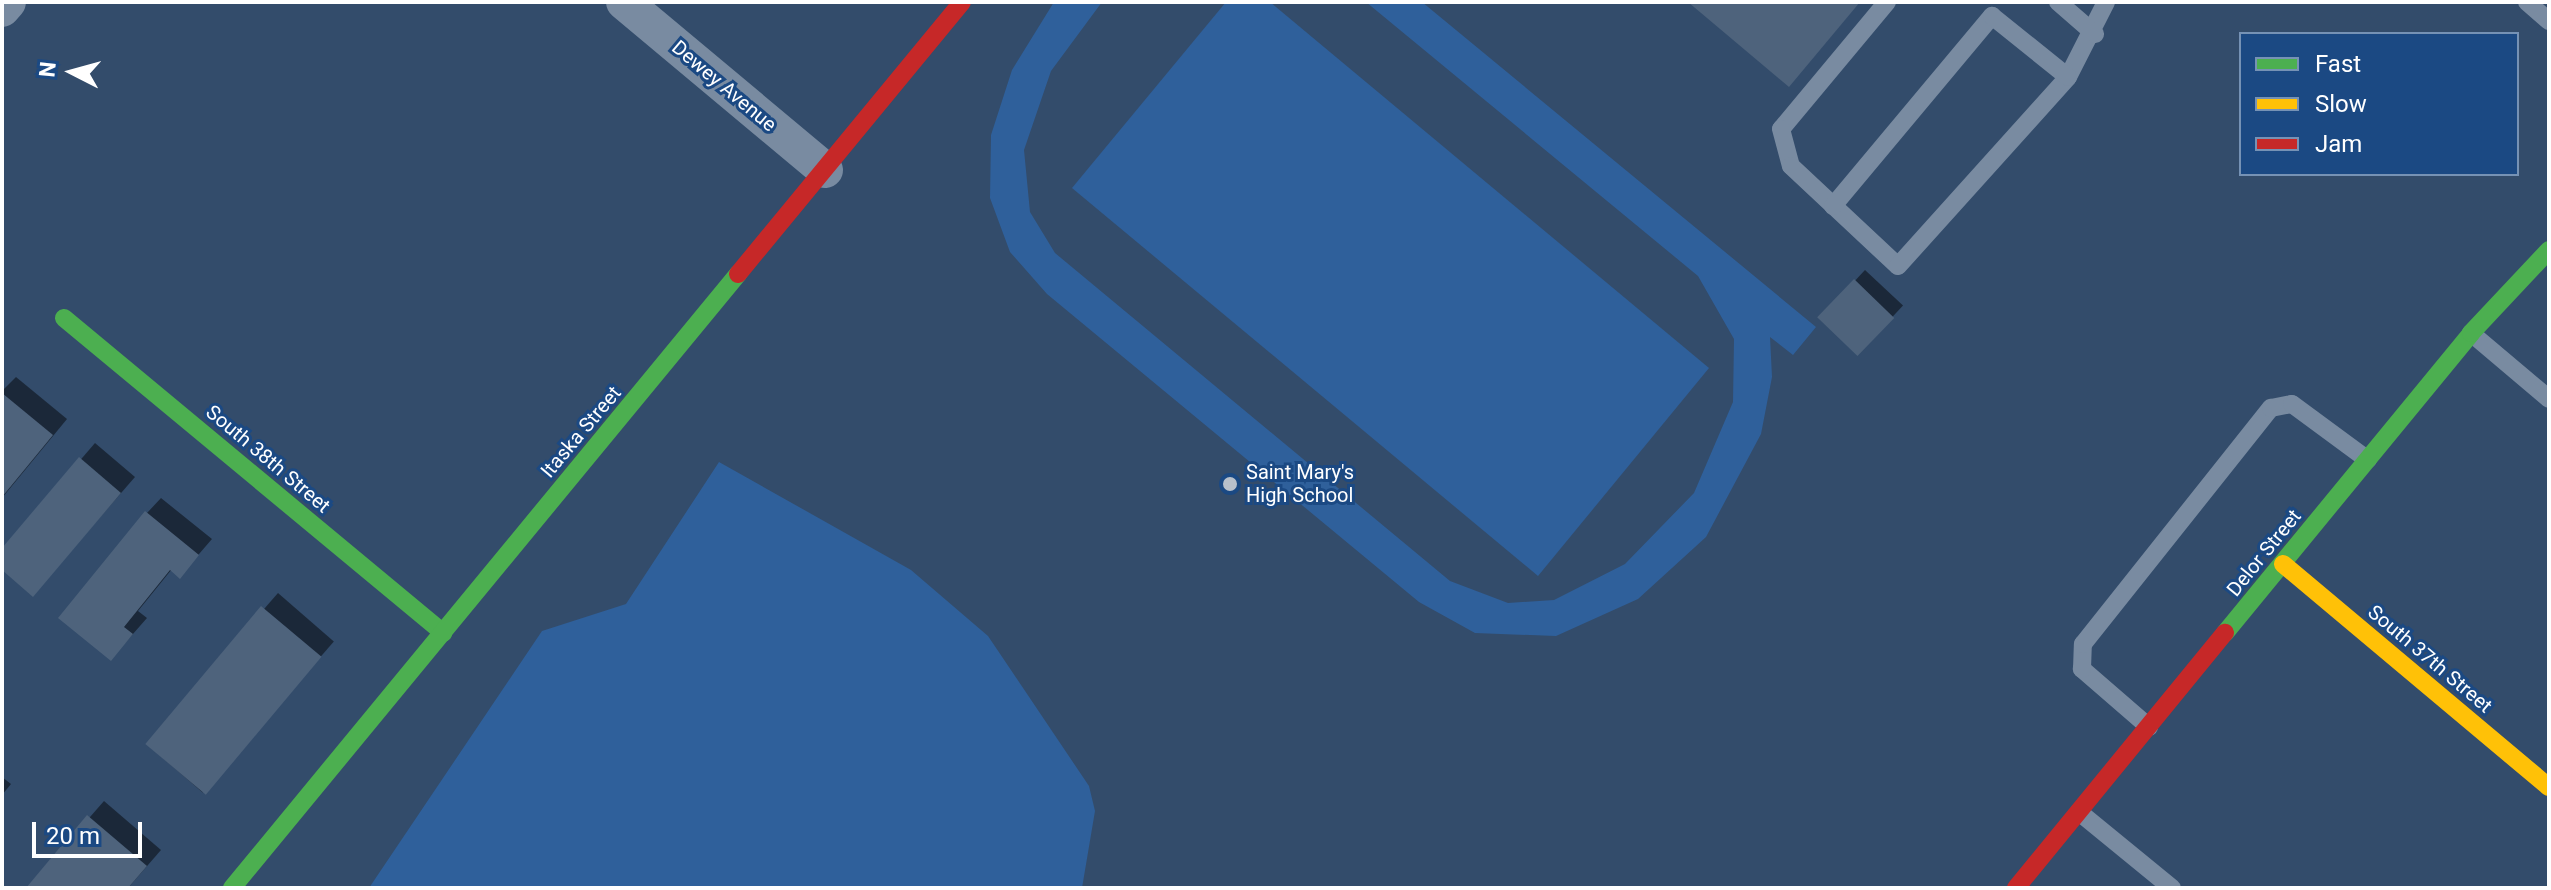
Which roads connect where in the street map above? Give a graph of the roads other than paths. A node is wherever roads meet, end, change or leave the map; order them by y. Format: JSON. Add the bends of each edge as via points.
{"nodes":[{"id":1,"x":8,"y":2,"type":"edge"},
{"id":2,"x":624,"y":2,"type":"edge"},
{"id":3,"x":962,"y":2,"type":"edge"},
{"id":4,"x":1887,"y":2,"type":"edge"},
{"id":5,"x":2058,"y":2,"type":"edge"},
{"id":6,"x":2106,"y":2,"type":"edge"},
{"id":7,"x":2527,"y":2,"type":"edge"},
{"id":8,"x":2,"y":9,"type":"edge"},
{"id":9,"x":2549,"y":21,"type":"edge"},
{"id":10,"x":2095,"y":34,"type":"junction"},
{"id":11,"x":2068,"y":77,"type":"junction"},
{"id":12,"x":825,"y":170,"type":"junction"},
{"id":13,"x":1833,"y":206,"type":"junction"},
{"id":14,"x":2549,"y":250,"type":"edge"},
{"id":15,"x":64,"y":318,"type":"dead end"},
{"id":16,"x":2471,"y":333,"type":"junction"},
{"id":17,"x":2549,"y":399,"type":"edge"},
{"id":18,"x":2368,"y":460,"type":"junction"},
{"id":19,"x":2283,"y":564,"type":"junction"},
{"id":20,"x":443,"y":633,"type":"junction"},
{"id":21,"x":2149,"y":727,"type":"junction"},
{"id":22,"x":2549,"y":787,"type":"edge"},
{"id":23,"x":2079,"y":812,"type":"junction"},
{"id":24,"x":232,"y":888,"type":"edge"},
{"id":25,"x":2016,"y":888,"type":"edge"},
{"id":26,"x":2172,"y":888,"type":"edge"}],
"edges":[{"from":1,"to":8,"type":"street"},
{"from":2,"to":12,"type":"street","name":"Dewey Avenue"},
{"from":3,"to":12,"type":"street","name":"Itaska Street"},
{"from":4,"to":13,"type":"lane","via":[[1781,129],[1791,166]]},
{"from":5,"to":10,"type":"lane"},
{"from":6,"to":10,"type":"lane"},
{"from":7,"to":9,"type":"lane"},
{"from":10,"to":11,"type":"lane"},
{"from":11,"to":13,"type":"lane","via":[[1898,266]]},
{"from":11,"to":13,"type":"lane","via":[[1992,16]]},
{"from":12,"to":20,"type":"street","name":"Itaska Street"},
{"from":14,"to":16,"type":"street","name":"Delor Street"},
{"from":15,"to":20,"type":"street","name":"South 38th Street"},
{"from":16,"to":17,"type":"lane"},
{"from":16,"to":18,"type":"street","name":"Delor Street"},
{"from":18,"to":19,"type":"street","name":"Delor Street"},
{"from":18,"to":21,"type":"lane","via":[[2292,404],[2271,408],[2083,644],[2082,669]]},
{"from":19,"to":21,"type":"street","name":"Delor Street"},
{"from":19,"to":22,"type":"street","name":"South 37th Street"},
{"from":20,"to":24,"type":"street","name":"Itaska Street"},
{"from":21,"to":23,"type":"street","name":"Delor Street"},
{"from":23,"to":25,"type":"street","name":"Delor Street"},
{"from":23,"to":26,"type":"lane"}]}
